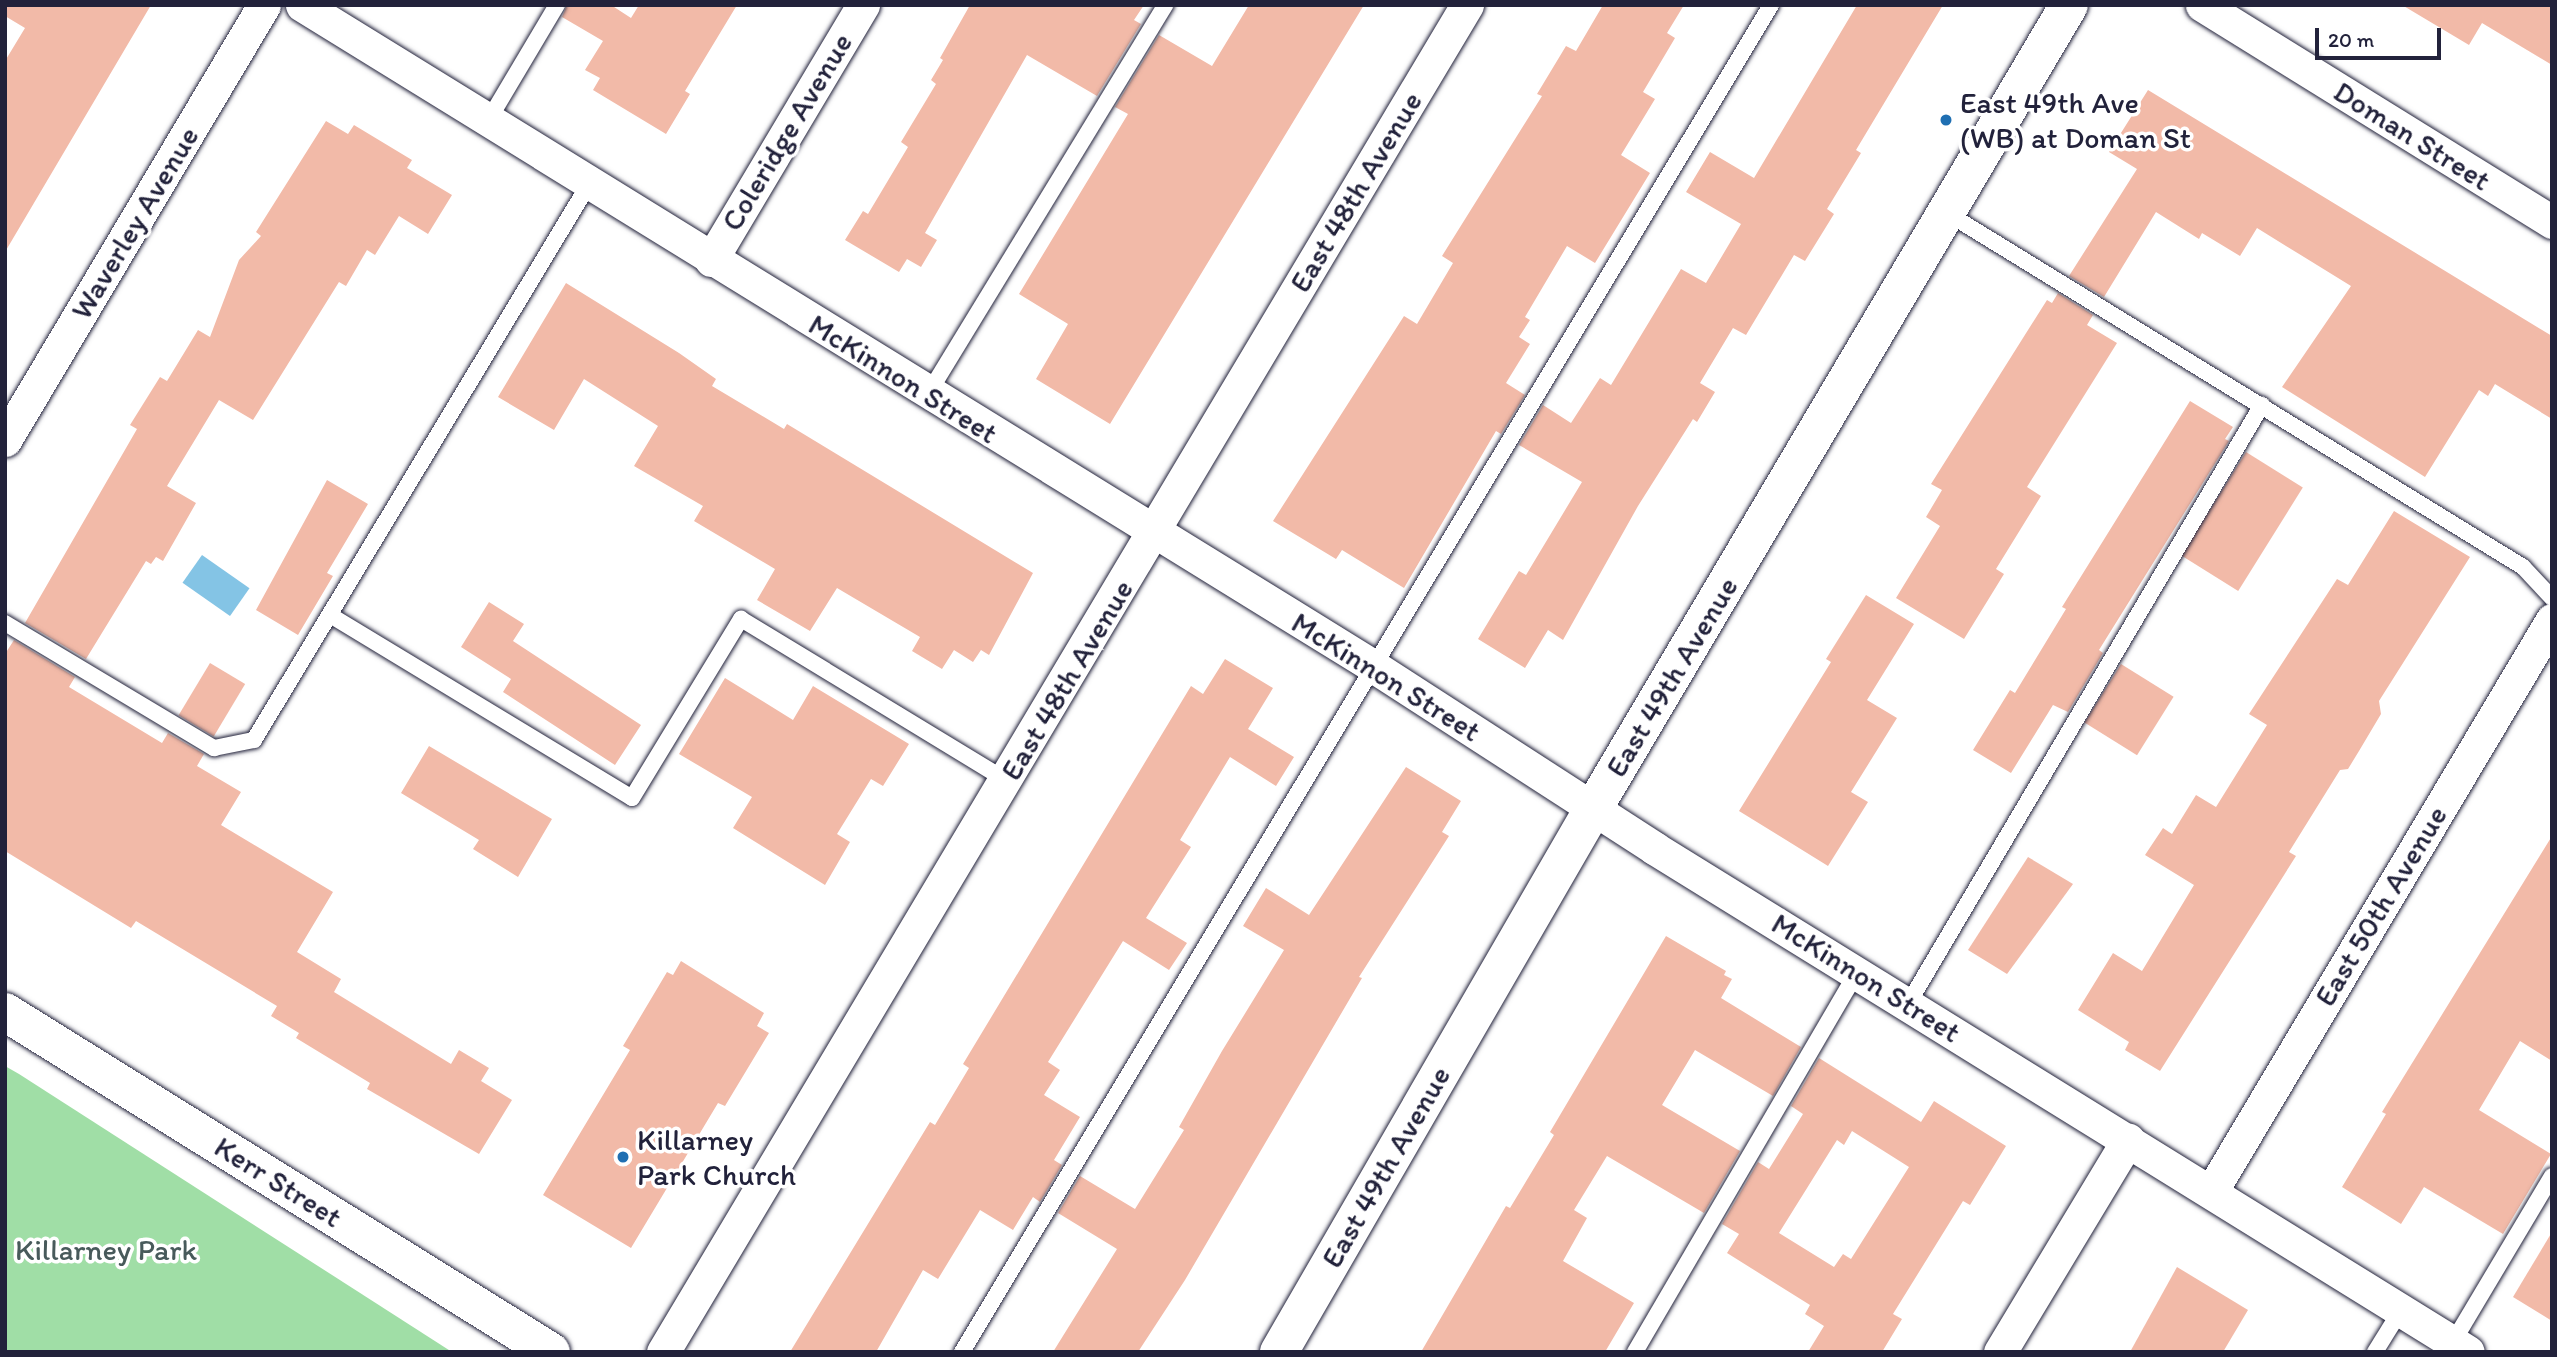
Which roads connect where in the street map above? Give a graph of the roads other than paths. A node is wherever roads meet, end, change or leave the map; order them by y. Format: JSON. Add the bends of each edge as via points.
{"nodes":[{"id":1,"x":264,"y":5,"type":"edge"},
{"id":2,"x":302,"y":5,"type":"edge"},
{"id":3,"x":557,"y":5,"type":"edge"},
{"id":4,"x":863,"y":5,"type":"edge"},
{"id":5,"x":1165,"y":5,"type":"edge"},
{"id":6,"x":1467,"y":5,"type":"edge"},
{"id":7,"x":1771,"y":5,"type":"edge"},
{"id":8,"x":2070,"y":5,"type":"edge"},
{"id":9,"x":2202,"y":5,"type":"edge"},
{"id":10,"x":488,"y":121,"type":"junction"},
{"id":11,"x":589,"y":184,"type":"junction"},
{"id":12,"x":1947,"y":213,"type":"junction"},
{"id":13,"x":2552,"y":222,"type":"edge"},
{"id":14,"x":712,"y":260,"type":"junction"},
{"id":15,"x":928,"y":394,"type":"junction"},
{"id":16,"x":2262,"y":405,"type":"junction"},
{"id":17,"x":5,"y":440,"type":"edge"},
{"id":18,"x":1154,"y":535,"type":"junction"},
{"id":19,"x":2552,"y":598,"type":"edge"},
{"id":20,"x":330,"y":615,"type":"junction"},
{"id":21,"x":2552,"y":620,"type":"edge"},
{"id":22,"x":5,"y":623,"type":"edge"},
{"id":23,"x":1373,"y":666,"type":"junction"},
{"id":24,"x":1006,"y":780,"type":"junction"},
{"id":25,"x":1593,"y":809,"type":"junction"},
{"id":26,"x":1857,"y":972,"type":"junction"},
{"id":27,"x":1908,"y":1003,"type":"junction"},
{"id":28,"x":5,"y":1012,"type":"edge"},
{"id":29,"x":2128,"y":1140,"type":"junction"},
{"id":30,"x":2552,"y":1176,"type":"edge"},
{"id":31,"x":2211,"y":1192,"type":"junction"},
{"id":32,"x":2401,"y":1310,"type":"junction"},
{"id":33,"x":2460,"y":1347,"type":"edge"},
{"id":34,"x":551,"y":1352,"type":"edge"},
{"id":35,"x":663,"y":1352,"type":"edge"},
{"id":36,"x":962,"y":1352,"type":"edge"},
{"id":37,"x":1279,"y":1352,"type":"edge"},
{"id":38,"x":1635,"y":1352,"type":"edge"},
{"id":39,"x":2000,"y":1352,"type":"edge"},
{"id":40,"x":2375,"y":1352,"type":"edge"}],
"edges":[{"from":1,"to":17,"type":"street","name":"Waverley Avenue"},
{"from":2,"to":10,"type":"street","name":"McKinnon Street"},
{"from":3,"to":10,"type":"lane"},
{"from":4,"to":14,"type":"street","name":"Coleridge Avenue"},
{"from":5,"to":15,"type":"lane"},
{"from":6,"to":18,"type":"street","name":"East 48th Avenue"},
{"from":7,"to":23,"type":"lane"},
{"from":8,"to":12,"type":"street","name":"East 49th Avenue"},
{"from":9,"to":13,"type":"street","name":"Doman Street"},
{"from":10,"to":11,"type":"street","name":"McKinnon Street"},
{"from":11,"to":14,"type":"street","name":"McKinnon Street"},
{"from":11,"to":20,"type":"lane"},
{"from":12,"to":16,"type":"lane"},
{"from":12,"to":25,"type":"street","name":"East 49th Avenue"},
{"from":14,"to":15,"type":"street","name":"McKinnon Street"},
{"from":15,"to":18,"type":"street","name":"McKinnon Street"},
{"from":16,"to":19,"type":"lane","via":[[2523,567]]},
{"from":16,"to":27,"type":"lane"},
{"from":18,"to":23,"type":"street","name":"McKinnon Street"},
{"from":18,"to":24,"type":"street","name":"East 48th Avenue"},
{"from":20,"to":22,"type":"lane","via":[[254,740],[214,748]]},
{"from":20,"to":24,"type":"lane","via":[[632,799],[741,619]]},
{"from":21,"to":31,"type":"street","name":"East 50th Avenue"},
{"from":23,"to":25,"type":"street","name":"McKinnon Street"},
{"from":23,"to":36,"type":"lane"},
{"from":24,"to":35,"type":"street","name":"East 48th Avenue"},
{"from":25,"to":26,"type":"street","name":"McKinnon Street"},
{"from":25,"to":37,"type":"street","name":"East 49th Avenue"},
{"from":26,"to":27,"type":"street","name":"McKinnon Street"},
{"from":26,"to":38,"type":"lane"},
{"from":27,"to":29,"type":"street","name":"McKinnon Street"},
{"from":28,"to":34,"type":"street","name":"Kerr Street"},
{"from":29,"to":31,"type":"street","name":"McKinnon Street"},
{"from":29,"to":39,"type":"street"},
{"from":30,"to":33,"type":"lane"},
{"from":31,"to":32,"type":"street","name":"McKinnon Street"},
{"from":32,"to":33,"type":"street","name":"McKinnon Street"},
{"from":32,"to":40,"type":"lane"}]}
